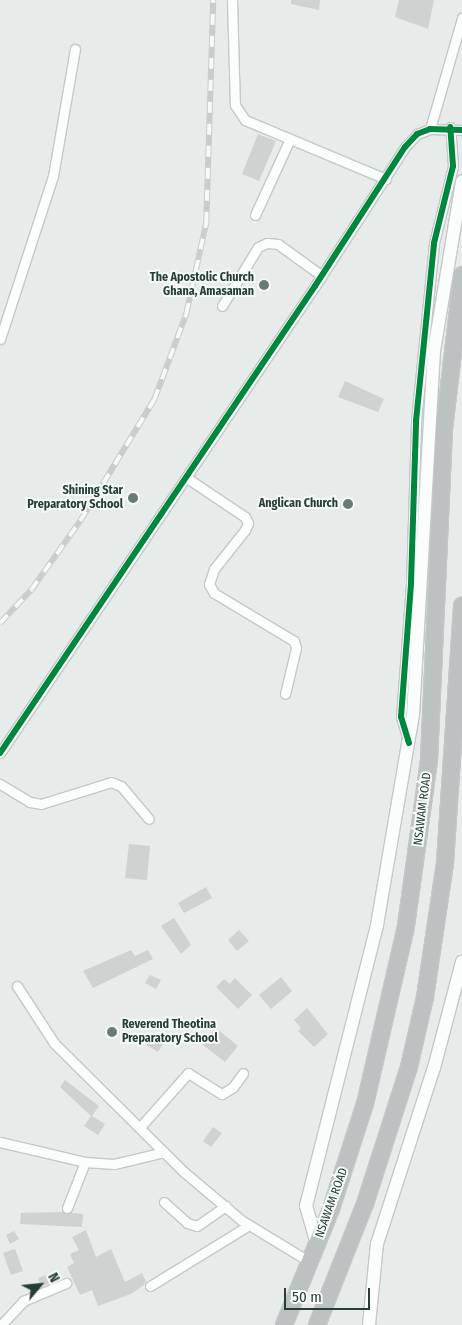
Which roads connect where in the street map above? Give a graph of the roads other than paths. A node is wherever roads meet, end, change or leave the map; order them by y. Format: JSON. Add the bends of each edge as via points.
{"nodes":[{"id":1,"x":232,"y":0,"type":"edge"},
{"id":2,"x":462,"y":18,"type":"edge"},
{"id":3,"x":75,"y":49,"type":"dead end"},
{"id":4,"x":450,"y":128,"type":"junction"},
{"id":5,"x":430,"y":130,"type":"junction"},
{"id":6,"x":462,"y":130,"type":"edge"},
{"id":7,"x":290,"y":139,"type":"junction"},
{"id":8,"x":386,"y":179,"type":"junction"},
{"id":9,"x":462,"y":181,"type":"edge"},
{"id":10,"x":256,"y":216,"type":"dead end"},
{"id":11,"x":462,"y":275,"type":"edge"},
{"id":12,"x":322,"y":276,"type":"junction"},
{"id":13,"x":222,"y":306,"type":"dead end"},
{"id":14,"x":0,"y":339,"type":"edge"},
{"id":15,"x":187,"y":478,"type":"junction"},
{"id":16,"x":462,"y":606,"type":"edge"},
{"id":17,"x":461,"y":626,"type":"edge"},
{"id":18,"x":461,"y":658,"type":"edge"},
{"id":19,"x":285,"y":694,"type":"dead end"},
{"id":20,"x":409,"y":743,"type":"junction"},
{"id":21,"x":0,"y":753,"type":"edge"},
{"id":22,"x":0,"y":784,"type":"edge"},
{"id":23,"x":150,"y":819,"type":"dead end"},
{"id":24,"x":462,"y":962,"type":"edge"},
{"id":25,"x":17,"y":986,"type":"dead end"},
{"id":26,"x":243,"y":1073,"type":"dead end"},
{"id":27,"x":141,"y":1126,"type":"junction"},
{"id":28,"x":0,"y":1142,"type":"edge"},
{"id":29,"x":164,"y":1152,"type":"junction"},
{"id":30,"x":85,"y":1162,"type":"junction"},
{"id":31,"x":164,"y":1202,"type":"dead end"},
{"id":32,"x":226,"y":1206,"type":"junction"},
{"id":33,"x":67,"y":1208,"type":"dead end"},
{"id":34,"x":249,"y":1225,"type":"junction"},
{"id":35,"x":317,"y":1244,"type":"junction"},
{"id":36,"x":310,"y":1262,"type":"junction"},
{"id":37,"x":66,"y":1283,"type":"dead end"},
{"id":38,"x":150,"y":1286,"type":"dead end"},
{"id":39,"x":1,"y":1325,"type":"edge"},
{"id":40,"x":284,"y":1325,"type":"edge"},
{"id":41,"x":317,"y":1325,"type":"edge"},
{"id":42,"x":369,"y":1325,"type":"edge"}],
"edges":[{"from":1,"to":7,"type":"street","via":[[235,105],[245,120]]},
{"from":2,"to":5,"type":"street"},
{"from":3,"to":14,"type":"street","via":[[53,176]]},
{"from":4,"to":5,"type":"street"},
{"from":4,"to":6,"type":"street"},
{"from":4,"to":20,"type":"street","via":[[453,166],[434,243],[416,421],[411,583],[401,717]]},
{"from":5,"to":8,"type":"street","via":[[417,134],[405,147]]},
{"from":7,"to":8,"type":"street"},
{"from":7,"to":10,"type":"street"},
{"from":8,"to":12,"type":"street"},
{"from":9,"to":20,"type":"main road","via":[[434,352]]},
{"from":11,"to":35,"type":"highway","name":"NSAWAM ROAD","via":[[444,430],[429,760],[421,828],[392,996],[365,1104]]},
{"from":12,"to":13,"type":"street","via":[[278,244],[267,243],[258,247]]},
{"from":12,"to":15,"type":"street"},
{"from":15,"to":19,"type":"street","via":[[245,517],[248,523],[214,568],[209,584],[214,593],[294,641],[296,648]]},
{"from":15,"to":21,"type":"street"},
{"from":16,"to":17,"type":"highway","name":"NSAWAM ROAD"},
{"from":17,"to":18,"type":"highway","name":"NSAWAM ROAD"},
{"from":18,"to":41,"type":"highway","name":"NSAWAM ROAD","via":[[445,863],[425,997],[408,1067],[365,1204]]},
{"from":20,"to":35,"type":"main road","via":[[378,925],[306,1206]]},
{"from":22,"to":23,"type":"street","via":[[30,802],[41,804],[111,782],[120,786]]},
{"from":24,"to":42,"type":"main road","via":[[434,1068],[377,1244]]},
{"from":25,"to":27,"type":"street","via":[[54,1043]]},
{"from":26,"to":27,"type":"street","via":[[222,1094],[188,1073]]},
{"from":27,"to":29,"type":"street"},
{"from":28,"to":30,"type":"street"},
{"from":29,"to":30,"type":"street","via":[[114,1164]]},
{"from":29,"to":32,"type":"street"},
{"from":30,"to":33,"type":"street"},
{"from":31,"to":32,"type":"street","via":[[187,1223],[197,1226]]},
{"from":32,"to":34,"type":"street"},
{"from":34,"to":36,"type":"street"},
{"from":34,"to":38,"type":"street"},
{"from":35,"to":36,"type":"highway","name":"NSAWAM ROAD"},
{"from":36,"to":40,"type":"highway","name":"NSAWAM ROAD"},
{"from":37,"to":39,"type":"street","via":[[23,1301]]}]}
